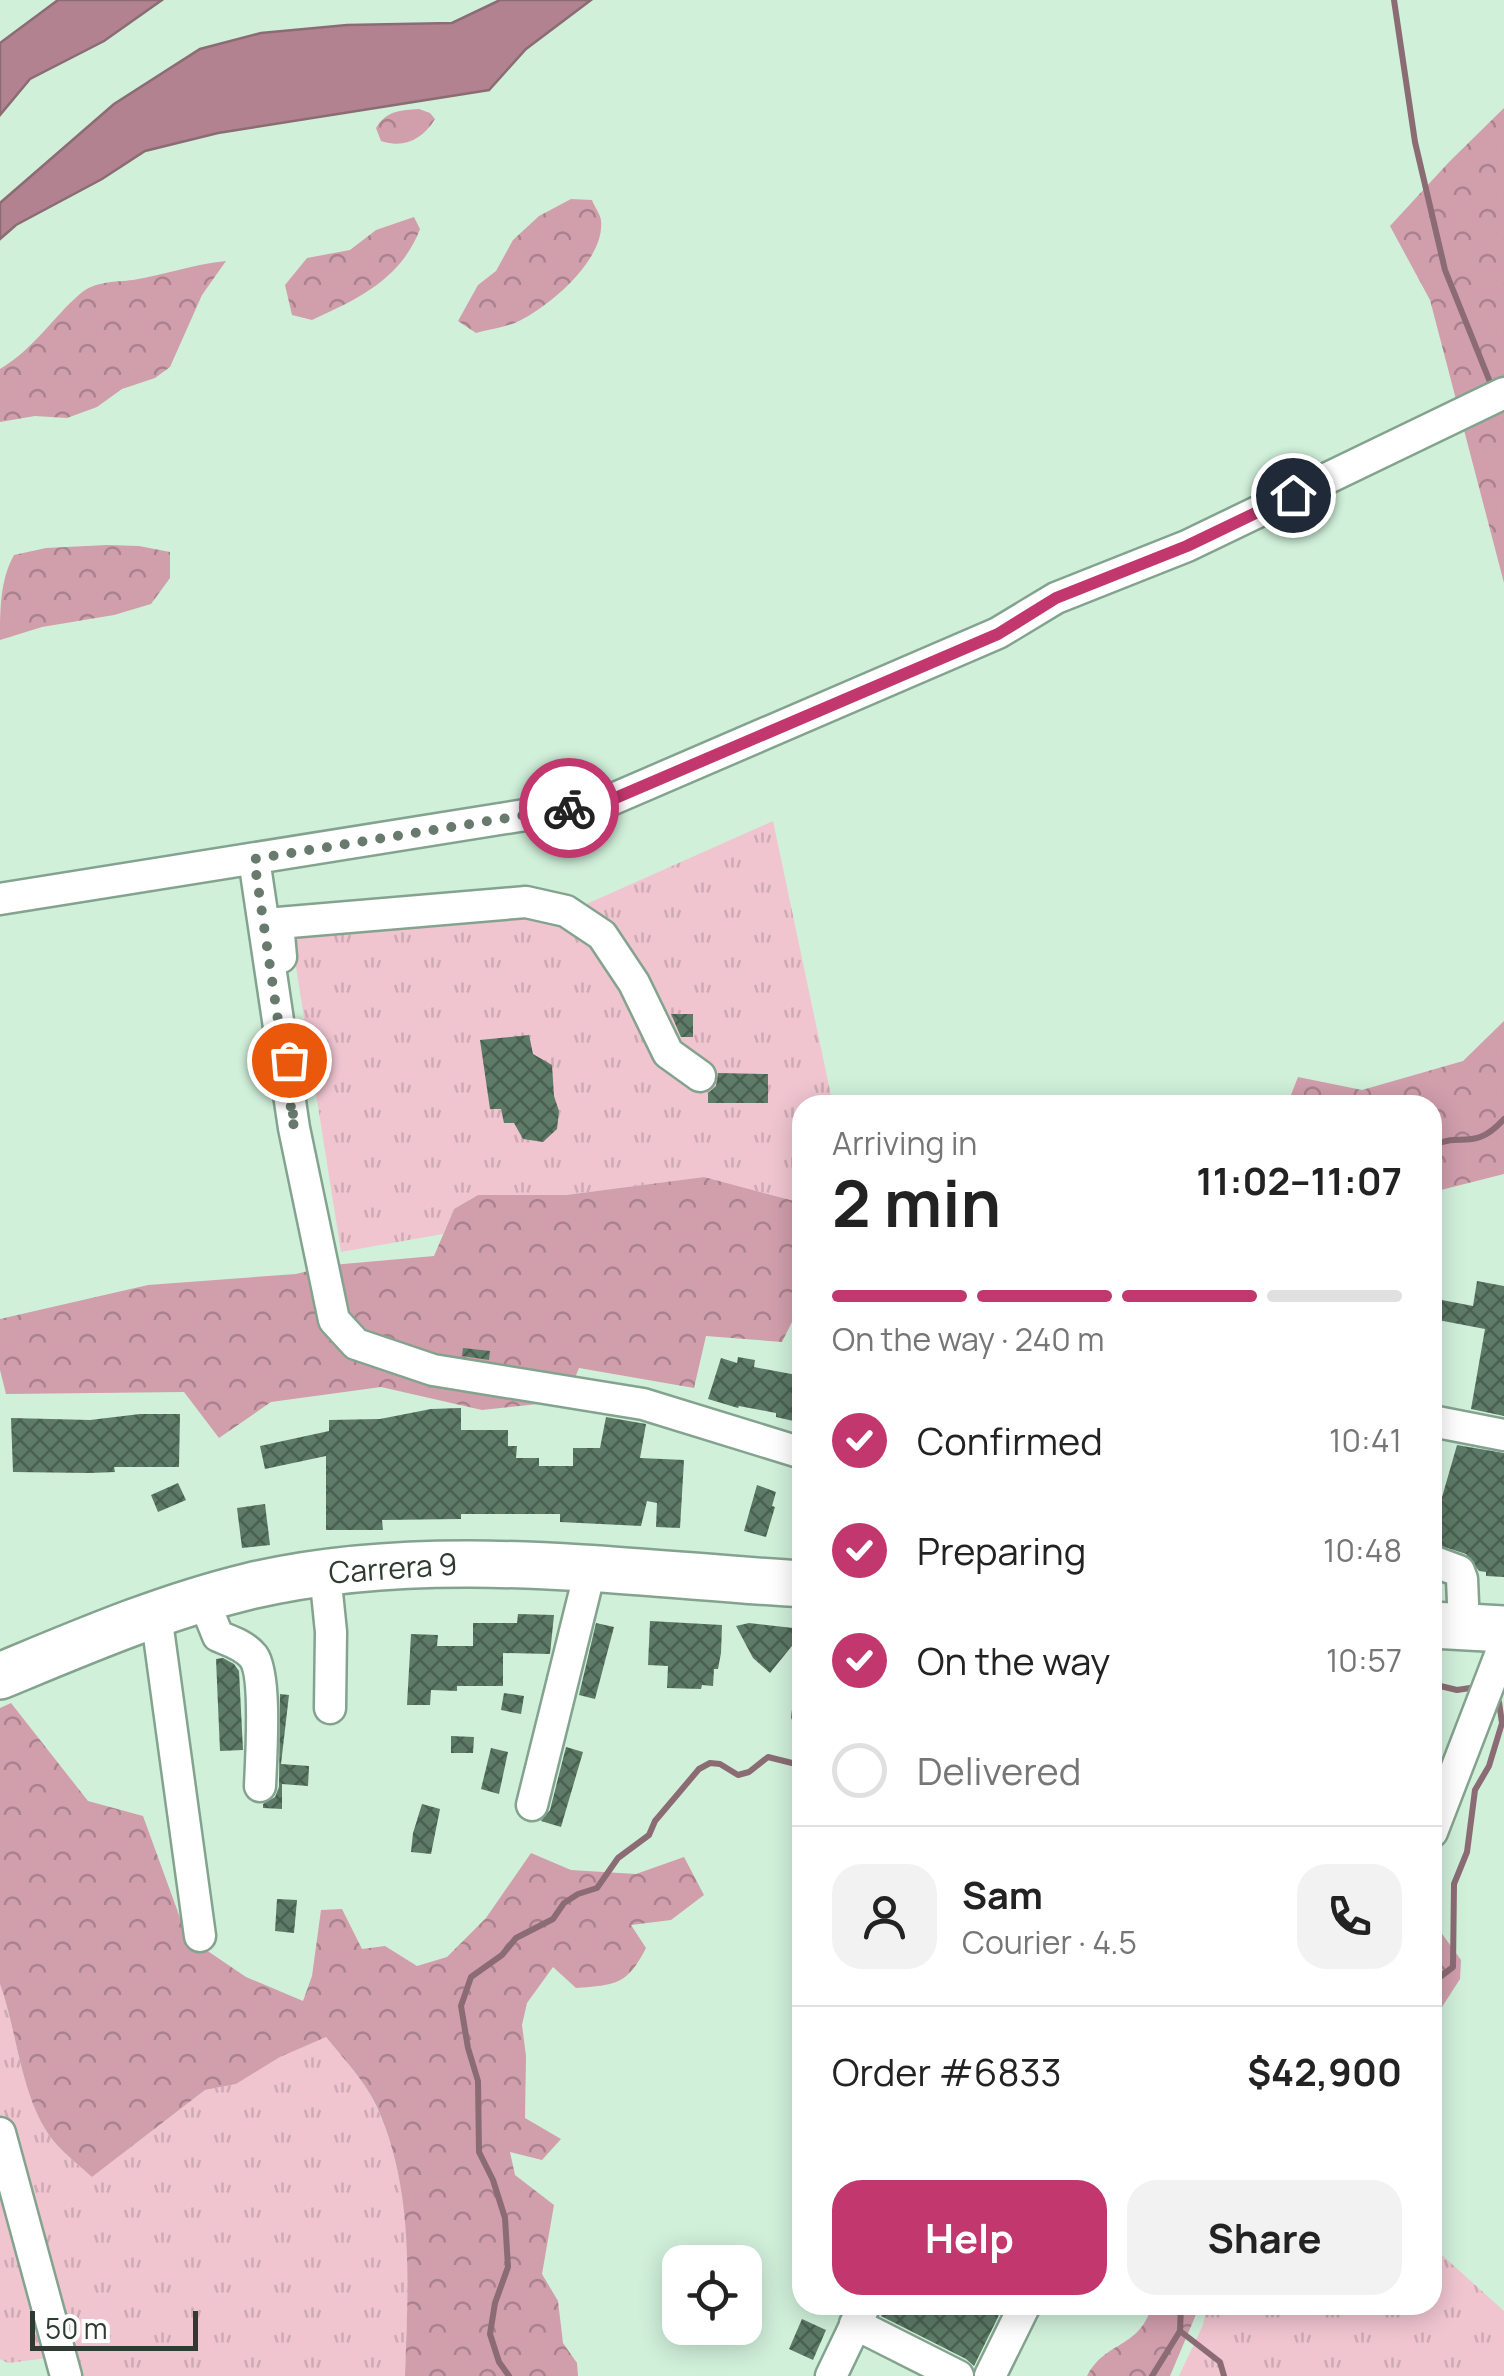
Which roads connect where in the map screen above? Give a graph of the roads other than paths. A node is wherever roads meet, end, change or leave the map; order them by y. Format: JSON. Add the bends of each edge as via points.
{"nodes":[{"id":1,"x":1504,"y":394,"type":"edge"},
{"id":2,"x":254,"y":859,"type":"junction"},
{"id":3,"x":0,"y":899,"type":"edge"},
{"id":4,"x":700,"y":1076,"type":"dead end"},
{"id":5,"x":294,"y":1128,"type":"junction"},
{"id":6,"x":1442,"y":1423,"type":"edge"},
{"id":7,"x":1504,"y":1436,"type":"edge"},
{"id":8,"x":792,"y":1450,"type":"edge"},
{"id":9,"x":1442,"y":1565,"type":"edge"},
{"id":10,"x":590,"y":1570,"type":"junction"},
{"id":11,"x":325,"y":1573,"type":"junction"},
{"id":12,"x":792,"y":1583,"type":"edge"},
{"id":13,"x":203,"y":1599,"type":"junction"},
{"id":14,"x":156,"y":1614,"type":"junction"},
{"id":15,"x":1476,"y":1632,"type":"edge"},
{"id":16,"x":0,"y":1676,"type":"edge"},
{"id":17,"x":330,"y":1708,"type":"dead end"},
{"id":18,"x":1444,"y":1764,"type":"edge"},
{"id":19,"x":260,"y":1786,"type":"dead end"},
{"id":20,"x":532,"y":1805,"type":"dead end"},
{"id":21,"x":200,"y":1936,"type":"dead end"},
{"id":22,"x":0,"y":2133,"type":"edge"},
{"id":23,"x":860,"y":2315,"type":"edge"},
{"id":24,"x":862,"y":2315,"type":"edge"},
{"id":25,"x":1020,"y":2315,"type":"edge"},
{"id":26,"x":66,"y":2376,"type":"edge"},
{"id":27,"x":831,"y":2376,"type":"edge"},
{"id":28,"x":958,"y":2376,"type":"edge"},
{"id":29,"x":990,"y":2376,"type":"edge"}],
"edges":[{"from":1,"to":2,"type":"street","via":[[1187,546],[1056,598],[998,634],[606,802]]},
{"from":2,"to":3,"type":"street"},
{"from":2,"to":5,"type":"street"},
{"from":4,"to":5,"type":"street","via":[[668,1053],[602,935],[566,911],[526,902],[278,923]]},
{"from":5,"to":8,"type":"street","via":[[334,1320],[356,1344],[433,1370],[644,1404]]},
{"from":6,"to":7,"type":"street"},
{"from":9,"to":15,"type":"street","via":[[1459,1571]]},
{"from":10,"to":11,"type":"highway","name":"Carrera 9","via":[[476,1564]]},
{"from":10,"to":12,"type":"highway","name":"Carrera 9"},
{"from":10,"to":20,"type":"street"},
{"from":11,"to":13,"type":"highway","name":"Carrera 9"},
{"from":11,"to":17,"type":"street"},
{"from":13,"to":14,"type":"highway","name":"Carrera 9"},
{"from":13,"to":19,"type":"street","via":[[218,1636],[256,1659]]},
{"from":14,"to":16,"type":"highway","name":"Carrera 9"},
{"from":14,"to":21,"type":"street"},
{"from":15,"to":18,"type":"street"},
{"from":22,"to":26,"type":"street"},
{"from":23,"to":27,"type":"street"},
{"from":24,"to":28,"type":"street"},
{"from":25,"to":29,"type":"street"}]}
